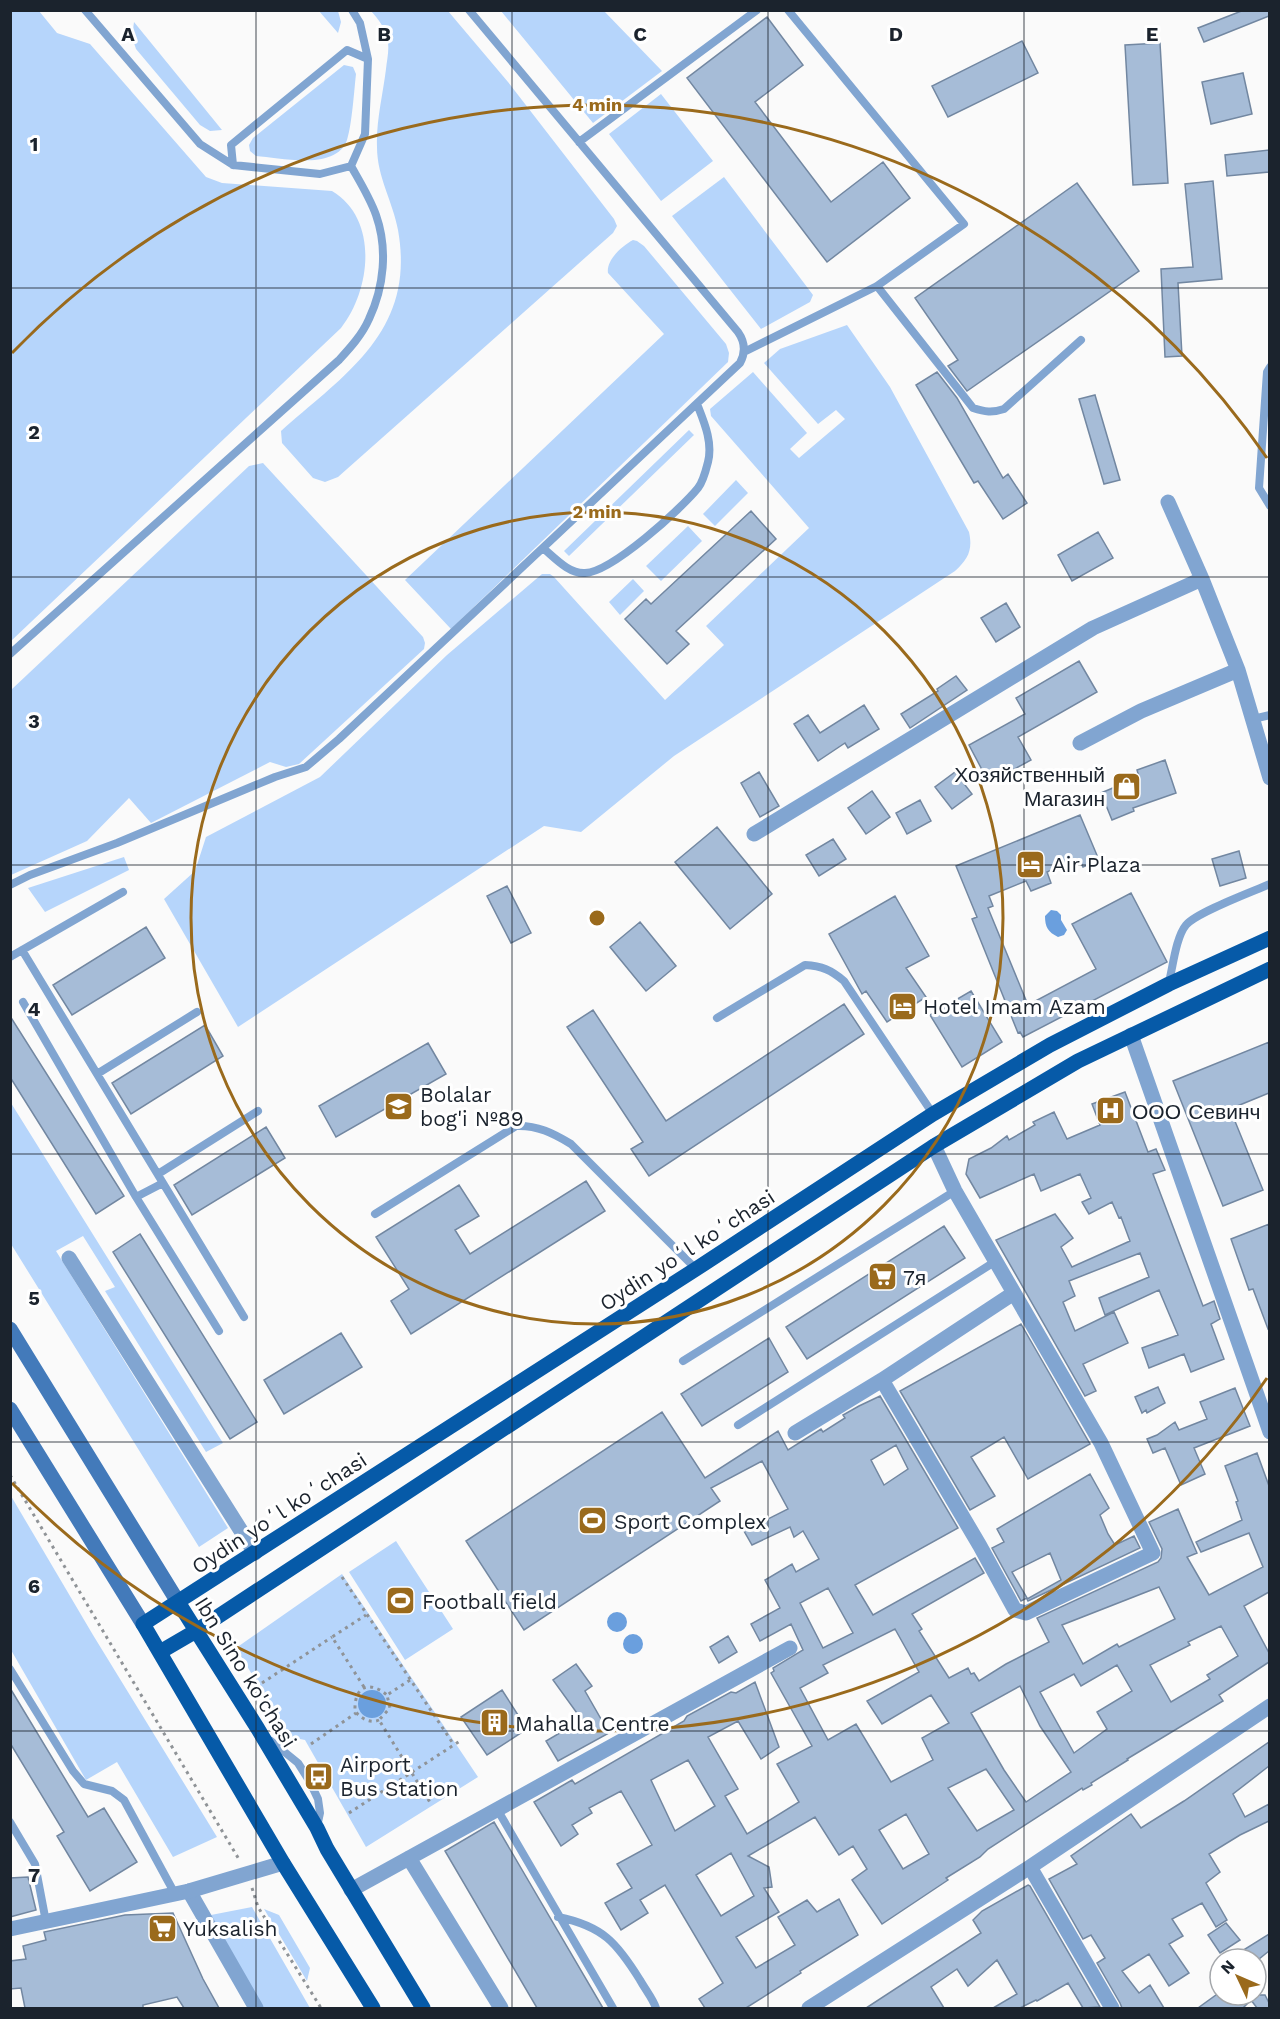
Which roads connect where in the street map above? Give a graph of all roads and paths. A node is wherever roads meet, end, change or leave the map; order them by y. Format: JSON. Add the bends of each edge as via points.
{"nodes":[{"id":1,"x":85,"y":10,"type":"edge"},
{"id":2,"x":352,"y":10,"type":"edge"},
{"id":3,"x":469,"y":10,"type":"edge"},
{"id":4,"x":756,"y":10,"type":"edge"},
{"id":5,"x":788,"y":10,"type":"edge"},
{"id":6,"x":368,"y":59,"type":"junction"},
{"id":7,"x":579,"y":142,"type":"junction"},
{"id":8,"x":233,"y":165,"type":"junction"},
{"id":9,"x":351,"y":166,"type":"junction"},
{"id":10,"x":877,"y":286,"type":"junction"},
{"id":11,"x":1080,"y":340,"type":"dead end"},
{"id":12,"x":744,"y":352,"type":"junction"},
{"id":13,"x":1269,"y":367,"type":"edge"},
{"id":14,"x":697,"y":404,"type":"junction"},
{"id":15,"x":1168,"y":502,"type":"dead end"},
{"id":16,"x":1269,"y":506,"type":"edge"},
{"id":17,"x":543,"y":549,"type":"junction"},
{"id":18,"x":1202,"y":579,"type":"junction"},
{"id":19,"x":10,"y":654,"type":"edge"},
{"id":20,"x":1238,"y":670,"type":"junction"},
{"id":21,"x":1269,"y":715,"type":"edge"},
{"id":22,"x":1253,"y":719,"type":"junction"},
{"id":23,"x":1080,"y":743,"type":"dead end"},
{"id":24,"x":1269,"y":778,"type":"edge"},
{"id":25,"x":754,"y":834,"type":"dead end"},
{"id":26,"x":1269,"y":884,"type":"edge"},
{"id":27,"x":10,"y":885,"type":"edge"},
{"id":28,"x":123,"y":892,"type":"dead end"},
{"id":29,"x":1269,"y":938,"type":"edge"},
{"id":30,"x":22,"y":950,"type":"junction"},
{"id":31,"x":10,"y":957,"type":"edge"},
{"id":32,"x":1269,"y":969,"type":"edge"},
{"id":33,"x":1169,"y":984,"type":"junction"},
{"id":34,"x":23,"y":1002,"type":"dead end"},
{"id":35,"x":197,"y":1012,"type":"dead end"},
{"id":36,"x":717,"y":1018,"type":"dead end"},
{"id":37,"x":1131,"y":1035,"type":"junction"},
{"id":38,"x":97,"y":1074,"type":"junction"},
{"id":39,"x":258,"y":1111,"type":"dead end"},
{"id":40,"x":933,"y":1114,"type":"junction"},
{"id":41,"x":934,"y":1146,"type":"junction"},
{"id":42,"x":158,"y":1174,"type":"junction"},
{"id":43,"x":163,"y":1183,"type":"junction"},
{"id":44,"x":956,"y":1191,"type":"junction"},
{"id":45,"x":136,"y":1197,"type":"junction"},
{"id":46,"x":375,"y":1214,"type":"dead end"},
{"id":47,"x":69,"y":1258,"type":"dead end"},
{"id":48,"x":996,"y":1261,"type":"junction"},
{"id":49,"x":696,"y":1269,"type":"junction"},
{"id":50,"x":1014,"y":1293,"type":"junction"},
{"id":51,"x":244,"y":1317,"type":"dead end"},
{"id":52,"x":10,"y":1329,"type":"edge"},
{"id":53,"x":219,"y":1330,"type":"dead end"},
{"id":54,"x":683,"y":1361,"type":"dead end"},
{"id":55,"x":882,"y":1380,"type":"junction"},
{"id":56,"x":10,"y":1408,"type":"edge"},
{"id":57,"x":738,"y":1425,"type":"dead end"},
{"id":58,"x":1269,"y":1432,"type":"edge"},
{"id":59,"x":795,"y":1433,"type":"dead end"},
{"id":60,"x":10,"y":1475,"type":"edge"},
{"id":61,"x":255,"y":1553,"type":"junction"},
{"id":62,"x":342,"y":1576,"type":"dead end"},
{"id":63,"x":178,"y":1602,"type":"junction"},
{"id":64,"x":366,"y":1615,"type":"junction"},
{"id":65,"x":143,"y":1624,"type":"junction"},
{"id":66,"x":196,"y":1630,"type":"junction"},
{"id":67,"x":332,"y":1637,"type":"junction"},
{"id":68,"x":790,"y":1648,"type":"dead end"},
{"id":69,"x":160,"y":1652,"type":"junction"},
{"id":70,"x":10,"y":1669,"type":"edge"},
{"id":71,"x":410,"y":1680,"type":"junction"},
{"id":72,"x":262,"y":1683,"type":"dead end"},
{"id":73,"x":364,"y":1687,"type":"junction"},
{"id":74,"x":387,"y":1695,"type":"junction"},
{"id":75,"x":1269,"y":1706,"type":"edge"},
{"id":76,"x":356,"y":1713,"type":"junction"},
{"id":77,"x":379,"y":1720,"type":"junction"},
{"id":78,"x":460,"y":1741,"type":"dead end"},
{"id":79,"x":310,"y":1744,"type":"dead end"},
{"id":80,"x":454,"y":1745,"type":"junction"},
{"id":81,"x":412,"y":1772,"type":"junction"},
{"id":82,"x":431,"y":1804,"type":"dead end"},
{"id":83,"x":496,"y":1808,"type":"junction"},
{"id":84,"x":349,"y":1814,"type":"dead end"},
{"id":85,"x":10,"y":1822,"type":"edge"},
{"id":86,"x":409,"y":1858,"type":"junction"},
{"id":87,"x":283,"y":1863,"type":"junction"},
{"id":88,"x":1030,"y":1867,"type":"junction"},
{"id":89,"x":247,"y":1873,"type":"junction"},
{"id":90,"x":351,"y":1890,"type":"junction"},
{"id":91,"x":182,"y":1892,"type":"junction"},
{"id":92,"x":558,"y":1917,"type":"junction"},
{"id":93,"x":46,"y":1922,"type":"junction"},
{"id":94,"x":10,"y":1929,"type":"edge"},
{"id":95,"x":256,"y":2008,"type":"edge"},
{"id":96,"x":321,"y":2008,"type":"edge"},
{"id":97,"x":373,"y":2008,"type":"edge"},
{"id":98,"x":423,"y":2008,"type":"edge"},
{"id":99,"x":501,"y":2008,"type":"edge"},
{"id":100,"x":613,"y":2008,"type":"edge"},
{"id":101,"x":656,"y":2008,"type":"edge"},
{"id":102,"x":809,"y":2008,"type":"edge"},
{"id":103,"x":1112,"y":2008,"type":"edge"}],
"edges":[{"from":1,"to":8,"type":"lane","via":[[200,144]]},
{"from":2,"to":6,"type":"lane","via":[[360,23]]},
{"from":3,"to":7,"type":"lane"},
{"from":4,"to":7,"type":"lane"},
{"from":5,"to":10,"type":"lane","via":[[964,224]]},
{"from":6,"to":8,"type":"lane","via":[[347,50],[231,144]]},
{"from":6,"to":9,"type":"lane","via":[[364,134]]},
{"from":7,"to":12,"type":"lane","via":[[738,332]]},
{"from":8,"to":9,"type":"lane","via":[[320,174]]},
{"from":9,"to":19,"type":"lane","via":[[377,216],[383,263],[378,298],[355,342],[331,368]]},
{"from":10,"to":11,"type":"lane","via":[[973,408],[982,411],[1004,409]]},
{"from":10,"to":12,"type":"lane"},
{"from":12,"to":14,"type":"lane","via":[[737,367]]},
{"from":13,"to":16,"type":"lane","via":[[1259,488]]},
{"from":14,"to":17,"type":"lane"},
{"from":14,"to":17,"type":"lane","via":[[708,434],[709,460],[699,486],[654,532],[611,564],[587,573],[573,572]]},
{"from":15,"to":18,"type":"street"},
{"from":17,"to":27,"type":"lane","via":[[306,767]]},
{"from":18,"to":20,"type":"street"},
{"from":18,"to":25,"type":"street","via":[[1093,628]]},
{"from":20,"to":22,"type":"street"},
{"from":20,"to":23,"type":"street","via":[[1142,711]]},
{"from":21,"to":22,"type":"lane"},
{"from":22,"to":24,"type":"street"},
{"from":26,"to":33,"type":"lane","via":[[1197,916],[1186,925]]},
{"from":28,"to":30,"type":"lane"},
{"from":29,"to":33,"type":"main road","name":"Oydin yoʻl koʻchasi"},
{"from":30,"to":31,"type":"lane"},
{"from":30,"to":38,"type":"lane"},
{"from":32,"to":37,"type":"main road"},
{"from":33,"to":40,"type":"main road","name":"Oydin yoʻl koʻchasi","via":[[1050,1046]]},
{"from":34,"to":45,"type":"lane"},
{"from":35,"to":38,"type":"lane"},
{"from":36,"to":40,"type":"lane","via":[[805,965],[833,972],[844,981]]},
{"from":37,"to":41,"type":"main road","via":[[1078,1061]]},
{"from":37,"to":58,"type":"street"},
{"from":38,"to":42,"type":"lane"},
{"from":39,"to":42,"type":"lane"},
{"from":40,"to":49,"type":"main road","name":"Oydin yoʻl koʻchasi"},
{"from":41,"to":44,"type":"street"},
{"from":41,"to":66,"type":"main road"},
{"from":42,"to":43,"type":"lane"},
{"from":43,"to":45,"type":"lane"},
{"from":43,"to":51,"type":"lane"},
{"from":44,"to":48,"type":"street"},
{"from":44,"to":54,"type":"lane"},
{"from":45,"to":53,"type":"lane"},
{"from":46,"to":49,"type":"lane","via":[[516,1126],[529,1125],[571,1143]]},
{"from":47,"to":61,"type":"street"},
{"from":48,"to":50,"type":"street"},
{"from":48,"to":57,"type":"lane"},
{"from":49,"to":61,"type":"main road","name":"Oydin yoʻl koʻchasi"},
{"from":50,"to":55,"type":"street"},
{"from":50,"to":55,"type":"street","via":[[1101,1443],[1153,1553],[1026,1613],[1015,1610]]},
{"from":52,"to":63,"type":"main road","name":"Ibn Sino ko'chasi"},
{"from":55,"to":59,"type":"street"},
{"from":56,"to":65,"type":"main road"},
{"from":60,"to":89,"type":"path"},
{"from":61,"to":63,"type":"main road","name":"Oydin yoʻl koʻchasi"},
{"from":62,"to":64,"type":"path"},
{"from":63,"to":65,"type":"main road","name":"Oydin yoʻl koʻchasi"},
{"from":63,"to":66,"type":"main road","name":"Ibn Sino ko'chasi"},
{"from":64,"to":67,"type":"path"},
{"from":64,"to":71,"type":"path"},
{"from":65,"to":69,"type":"main road"},
{"from":66,"to":69,"type":"main road"},
{"from":66,"to":90,"type":"main road","name":"Ibn Sino ko'chasi"},
{"from":67,"to":72,"type":"path"},
{"from":67,"to":73,"type":"path"},
{"from":68,"to":83,"type":"street"},
{"from":69,"to":87,"type":"main road"},
{"from":70,"to":91,"type":"lane","via":[[73,1771],[84,1784],[112,1791],[124,1800]]},
{"from":71,"to":74,"type":"path"},
{"from":71,"to":80,"type":"path"},
{"from":73,"to":74,"type":"path","via":[[376,1687]]},
{"from":73,"to":76,"type":"path","via":[[356,1699]]},
{"from":74,"to":77,"type":"path","via":[[390,1708]]},
{"from":75,"to":88,"type":"street"},
{"from":76,"to":77,"type":"path","via":[[369,1721]]},
{"from":76,"to":79,"type":"path"},
{"from":77,"to":81,"type":"path"},
{"from":78,"to":80,"type":"path"},
{"from":80,"to":81,"type":"path"},
{"from":81,"to":82,"type":"path"},
{"from":81,"to":84,"type":"path"},
{"from":83,"to":86,"type":"street"},
{"from":83,"to":92,"type":"lane"},
{"from":85,"to":93,"type":"lane","via":[[35,1864]]},
{"from":86,"to":90,"type":"street"},
{"from":86,"to":99,"type":"street"},
{"from":87,"to":89,"type":"street"},
{"from":87,"to":97,"type":"main road"},
{"from":88,"to":102,"type":"street"},
{"from":88,"to":103,"type":"street"},
{"from":89,"to":91,"type":"street"},
{"from":89,"to":96,"type":"path","via":[[258,1907]]},
{"from":90,"to":98,"type":"main road","name":"Ibn Sino ko'chasi"},
{"from":91,"to":93,"type":"street"},
{"from":91,"to":95,"type":"street"},
{"from":92,"to":100,"type":"lane"},
{"from":92,"to":101,"type":"lane","via":[[594,1928],[613,1942]]},
{"from":93,"to":94,"type":"street"}]}
